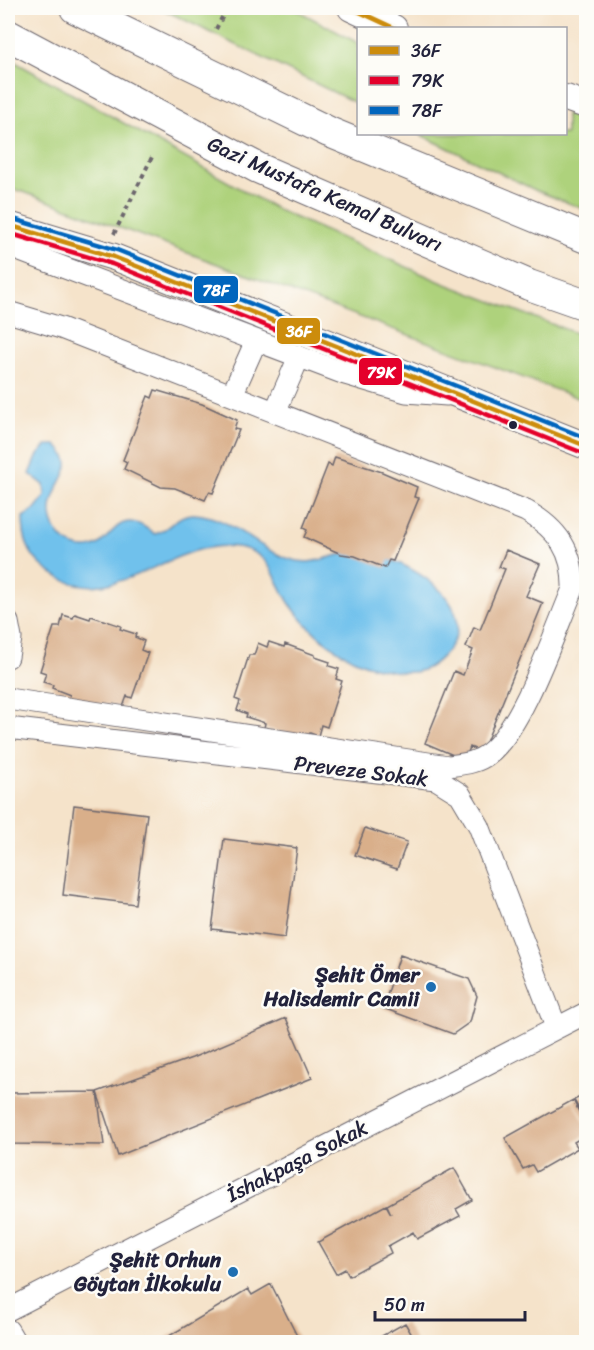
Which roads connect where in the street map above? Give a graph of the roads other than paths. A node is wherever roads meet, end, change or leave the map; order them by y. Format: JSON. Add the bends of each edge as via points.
{"nodes":[{"id":1,"x":75,"y":8,"type":"edge"},
{"id":2,"x":351,"y":8,"type":"edge"},
{"id":3,"x":392,"y":27,"type":"edge"},
{"id":4,"x":8,"y":35,"type":"edge"},
{"id":5,"x":567,"y":98,"type":"edge"},
{"id":6,"x":586,"y":105,"type":"edge"},
{"id":7,"x":8,"y":225,"type":"edge"},
{"id":8,"x":586,"y":238,"type":"edge"},
{"id":9,"x":8,"y":244,"type":"edge"},
{"id":10,"x":586,"y":305,"type":"edge"},
{"id":11,"x":8,"y":312,"type":"edge"},
{"id":12,"x":256,"y":341,"type":"junction"},
{"id":13,"x":299,"y":357,"type":"junction"},
{"id":14,"x":232,"y":395,"type":"junction"},
{"id":15,"x":459,"y":396,"type":"junction"},
{"id":16,"x":275,"y":412,"type":"junction"},
{"id":17,"x":586,"y":446,"type":"edge"},
{"id":18,"x":8,"y":622,"type":"edge"},
{"id":19,"x":8,"y":657,"type":"edge"},
{"id":20,"x":8,"y":699,"type":"edge"},
{"id":21,"x":8,"y":728,"type":"edge"},
{"id":22,"x":586,"y":1013,"type":"edge"},
{"id":23,"x":556,"y":1027,"type":"junction"},
{"id":24,"x":8,"y":1310,"type":"edge"},
{"id":25,"x":8,"y":1330,"type":"edge"},
{"id":26,"x":15,"y":1342,"type":"edge"}],
"edges":[{"from":1,"to":8,"type":"highway","via":[[329,132]]},
{"from":2,"to":3,"type":"main road"},
{"from":4,"to":10,"type":"highway","name":"Gazi Mustafa Kemal Bulvarı","via":[[258,168],[529,285]]},
{"from":5,"to":6,"type":"main road"},
{"from":7,"to":15,"type":"main road","via":[[114,257]]},
{"from":9,"to":12,"type":"street"},
{"from":11,"to":14,"type":"street","via":[[61,328]]},
{"from":12,"to":13,"type":"street"},
{"from":12,"to":14,"type":"street"},
{"from":13,"to":15,"type":"street","via":[[406,392]]},
{"from":13,"to":16,"type":"street"},
{"from":14,"to":16,"type":"street"},
{"from":15,"to":17,"type":"main road"},
{"from":16,"to":20,"type":"street","via":[[526,511],[545,521],[563,543],[574,569],[573,589],[506,736],[488,755],[448,766]]},
{"from":18,"to":19,"type":"street"},
{"from":21,"to":23,"type":"street","name":"Preveze Sokak","via":[[436,780],[460,794],[479,826]]},
{"from":22,"to":23,"type":"street","name":"İshakpaşa Sokak"},
{"from":23,"to":24,"type":"street","name":"İshakpaşa Sokak"},
{"from":25,"to":26,"type":"street"}]}
